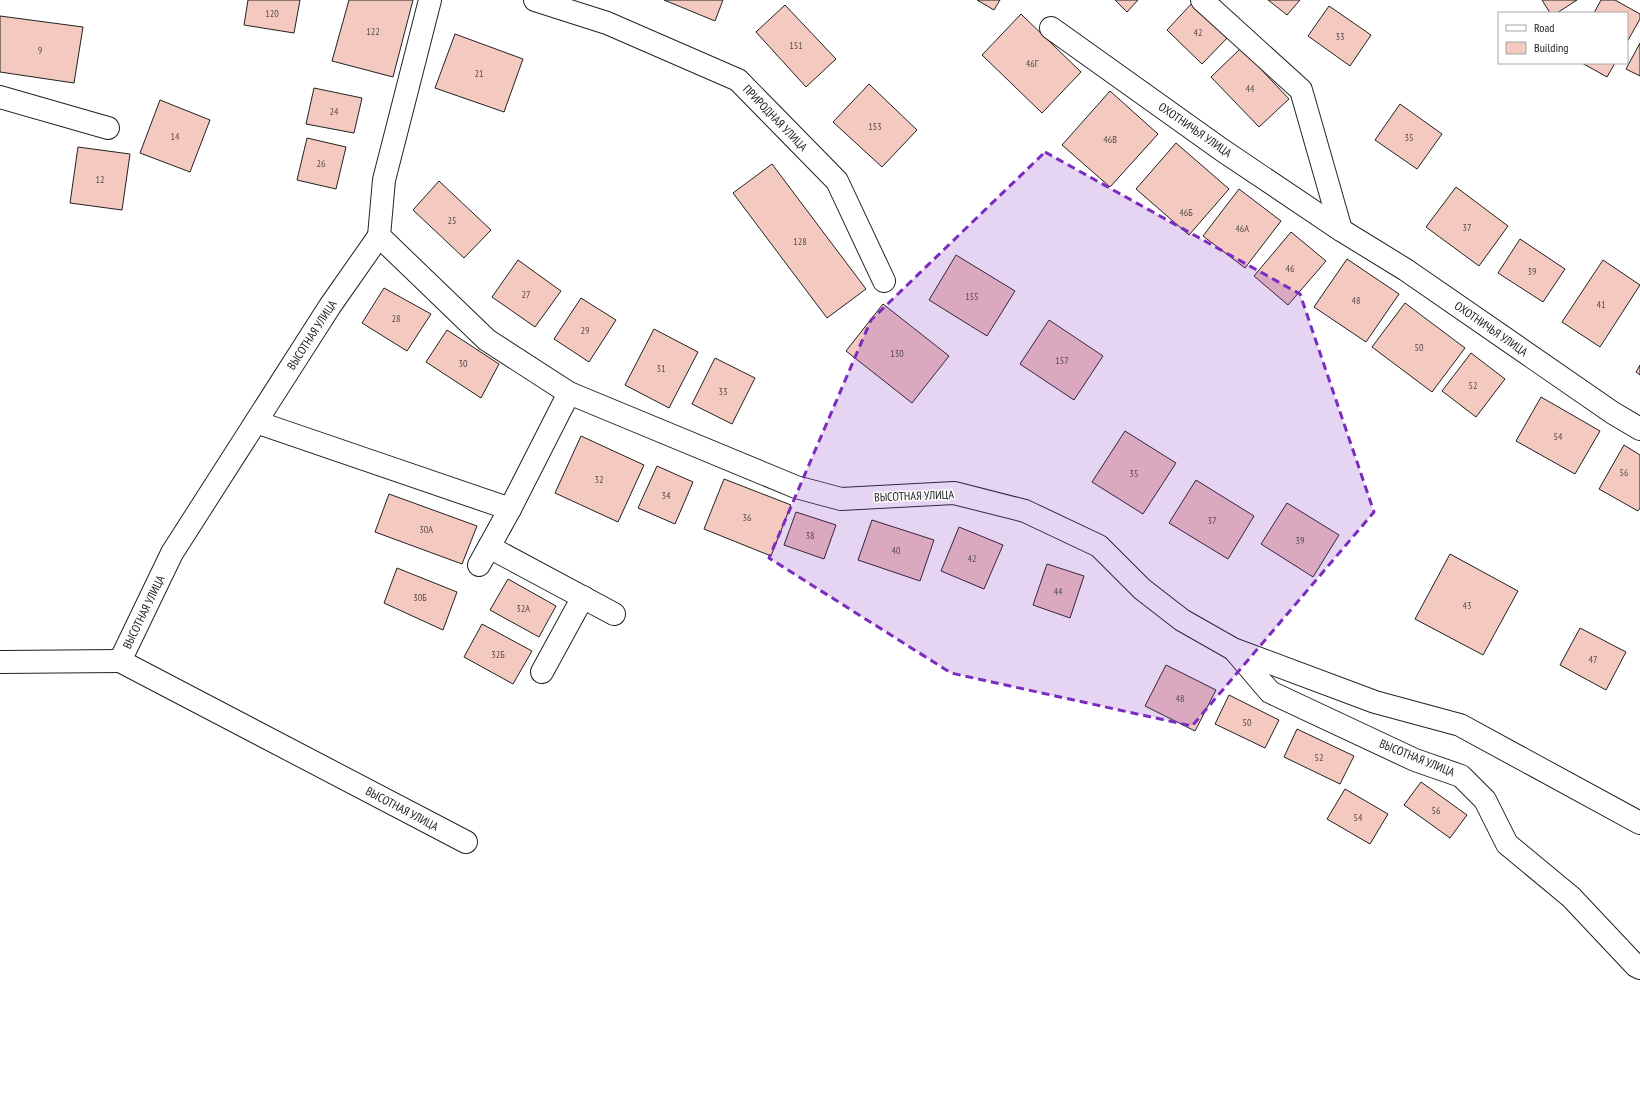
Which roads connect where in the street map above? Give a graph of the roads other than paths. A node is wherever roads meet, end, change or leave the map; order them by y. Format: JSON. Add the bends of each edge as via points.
{"nodes":[{"id":1,"x":430,"y":0,"type":"edge"},
{"id":2,"x":535,"y":0,"type":"edge"},
{"id":3,"x":1202,"y":0,"type":"edge"},
{"id":4,"x":1051,"y":28,"type":"dead end"},
{"id":5,"x":0,"y":97,"type":"edge"},
{"id":6,"x":108,"y":128,"type":"dead end"},
{"id":7,"x":1341,"y":230,"type":"junction"},
{"id":8,"x":379,"y":236,"type":"junction"},
{"id":9,"x":884,"y":281,"type":"dead end"},
{"id":10,"x":569,"y":393,"type":"junction"},
{"id":11,"x":256,"y":422,"type":"junction"},
{"id":12,"x":1640,"y":429,"type":"edge"},
{"id":13,"x":510,"y":509,"type":"junction"},
{"id":14,"x":583,"y":597,"type":"junction"},
{"id":15,"x":614,"y":614,"type":"dead end"},
{"id":16,"x":1233,"y":649,"type":"junction"},
{"id":17,"x":120,"y":661,"type":"junction"},
{"id":18,"x":0,"y":662,"type":"edge"},
{"id":19,"x":542,"y":672,"type":"dead end"},
{"id":20,"x":1640,"y":823,"type":"edge"},
{"id":21,"x":466,"y":842,"type":"dead end"},
{"id":22,"x":1640,"y":968,"type":"edge"}],
"edges":[{"from":1,"to":8,"type":"street","name":"ВЫСОТНАЯ УЛИЦА","via":[[384,180]]},
{"from":2,"to":9,"type":"street","name":"ПРИРОДНАЯ УЛИЦА","via":[[607,23],[738,80],[837,181]]},
{"from":3,"to":7,"type":"street","via":[[1300,90]]},
{"from":4,"to":7,"type":"street","name":"ОХОТНИЧЬЯ УЛИЦА","via":[[1222,150]]},
{"from":5,"to":6,"type":"street"},
{"from":7,"to":12,"type":"street","name":"ОХОТНИЧЬЯ УЛИЦА","via":[[1406,270]]},
{"from":8,"to":10,"type":"street","name":"ВЫСОТНАЯ УЛИЦА","via":[[487,340]]},
{"from":8,"to":11,"type":"street","name":"ВЫСОТНАЯ УЛИЦА","via":[[330,306]]},
{"from":10,"to":13,"type":"street"},
{"from":10,"to":16,"type":"street","name":"ВЫСОТНАЯ УЛИЦА","via":[[796,487],[841,499],[954,493],[1025,511],[1098,546],[1142,589],[1182,620]]},
{"from":11,"to":13,"type":"street"},
{"from":11,"to":17,"type":"street","name":"ВЫСОТНАЯ УЛИЦА","via":[[172,553]]},
{"from":13,"to":14,"type":"street","via":[[484,556]]},
{"from":14,"to":15,"type":"street"},
{"from":14,"to":19,"type":"street"},
{"from":16,"to":20,"type":"street","name":"ВЫСОТНАЯ УЛИЦА","via":[[1375,702],[1460,725]]},
{"from":16,"to":22,"type":"street","name":"ВЫСОТНАЯ УЛИЦА","via":[[1270,692],[1415,760],[1461,776],[1485,800],[1507,844],[1571,897]]},
{"from":17,"to":18,"type":"street"},
{"from":17,"to":21,"type":"street","name":"ВЫСОТНАЯ УЛИЦА"}]}
